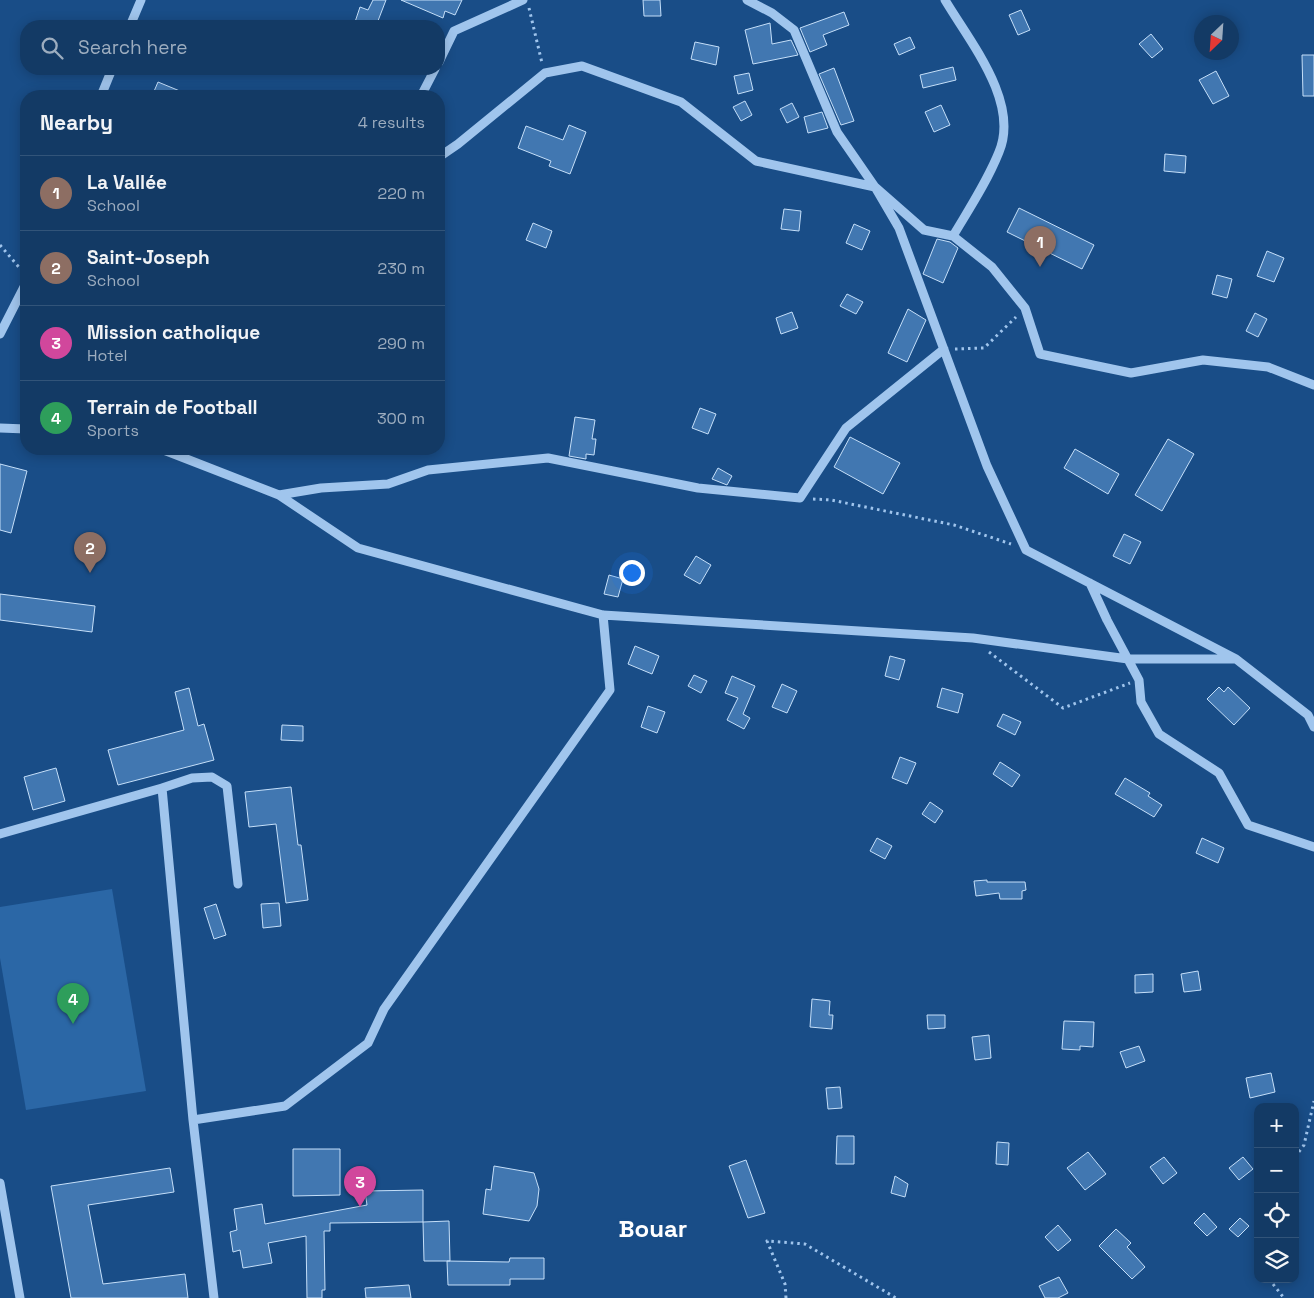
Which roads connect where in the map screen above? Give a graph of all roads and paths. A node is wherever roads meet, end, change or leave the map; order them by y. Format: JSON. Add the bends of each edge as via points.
{"nodes":[{"id":1,"x":141,"y":0,"type":"edge"},
{"id":2,"x":523,"y":0,"type":"edge"},
{"id":3,"x":527,"y":0,"type":"edge"},
{"id":4,"x":747,"y":0,"type":"edge"},
{"id":5,"x":944,"y":0,"type":"edge"},
{"id":6,"x":133,"y":20,"type":"edge"},
{"id":7,"x":445,"y":50,"type":"edge"},
{"id":8,"x":545,"y":73,"type":"junction"},
{"id":9,"x":110,"y":75,"type":"edge"},
{"id":10,"x":432,"y":75,"type":"edge"},
{"id":11,"x":103,"y":90,"type":"edge"},
{"id":12,"x":424,"y":90,"type":"edge"},
{"id":13,"x":445,"y":152,"type":"edge"},
{"id":14,"x":875,"y":187,"type":"junction"},
{"id":15,"x":953,"y":236,"type":"junction"},
{"id":16,"x":0,"y":245,"type":"edge"},
{"id":17,"x":20,"y":269,"type":"edge"},
{"id":18,"x":20,"y":295,"type":"edge"},
{"id":19,"x":1025,"y":308,"type":"junction"},
{"id":20,"x":0,"y":334,"type":"edge"},
{"id":21,"x":944,"y":349,"type":"junction"},
{"id":22,"x":1314,"y":385,"type":"edge"},
{"id":23,"x":0,"y":428,"type":"edge"},
{"id":24,"x":20,"y":429,"type":"edge"},
{"id":25,"x":176,"y":455,"type":"edge"},
{"id":26,"x":279,"y":495,"type":"junction"},
{"id":27,"x":800,"y":498,"type":"junction"},
{"id":28,"x":1026,"y":550,"type":"junction"},
{"id":29,"x":1090,"y":583,"type":"junction"},
{"id":30,"x":603,"y":615,"type":"junction"},
{"id":31,"x":973,"y":638,"type":"junction"},
{"id":32,"x":1128,"y":659,"type":"junction"},
{"id":33,"x":1236,"y":659,"type":"junction"},
{"id":34,"x":1139,"y":680,"type":"junction"},
{"id":35,"x":1314,"y":727,"type":"edge"},
{"id":36,"x":162,"y":788,"type":"junction"},
{"id":37,"x":0,"y":834,"type":"edge"},
{"id":38,"x":1314,"y":847,"type":"edge"},
{"id":39,"x":238,"y":884,"type":"dead end"},
{"id":40,"x":1314,"y":1101,"type":"edge"},
{"id":41,"x":193,"y":1120,"type":"junction"},
{"id":42,"x":1299,"y":1152,"type":"edge"},
{"id":43,"x":0,"y":1183,"type":"edge"},
{"id":44,"x":1272,"y":1283,"type":"edge"},
{"id":45,"x":20,"y":1298,"type":"edge"},
{"id":46,"x":214,"y":1298,"type":"edge"},
{"id":47,"x":786,"y":1298,"type":"edge"},
{"id":48,"x":896,"y":1298,"type":"edge"},
{"id":49,"x":1284,"y":1298,"type":"edge"}],
"edges":[{"from":1,"to":6,"type":"street"},
{"from":2,"to":7,"type":"street","via":[[454,31]]},
{"from":3,"to":8,"type":"path"},
{"from":4,"to":14,"type":"street","via":[[794,30],[837,132]]},
{"from":5,"to":15,"type":"street","via":[[998,88],[1005,122],[1000,151]]},
{"from":8,"to":13,"type":"street"},
{"from":8,"to":14,"type":"street","via":[[582,66],[681,102],[756,161]]},
{"from":9,"to":11,"type":"street"},
{"from":10,"to":12,"type":"street"},
{"from":14,"to":15,"type":"street","via":[[924,230]]},
{"from":14,"to":21,"type":"street","via":[[899,228]]},
{"from":15,"to":19,"type":"street","via":[[992,267]]},
{"from":16,"to":17,"type":"path"},
{"from":18,"to":20,"type":"street"},
{"from":19,"to":21,"type":"path","via":[[984,348]]},
{"from":19,"to":22,"type":"street","via":[[1040,354],[1131,373],[1203,360],[1268,367]]},
{"from":21,"to":27,"type":"street","via":[[846,428]]},
{"from":21,"to":28,"type":"street","via":[[987,466]]},
{"from":23,"to":24,"type":"street"},
{"from":25,"to":26,"type":"street"},
{"from":26,"to":27,"type":"street","via":[[321,488],[388,484],[428,470],[548,458],[698,488]]},
{"from":26,"to":30,"type":"street","via":[[358,548]]},
{"from":27,"to":28,"type":"path","via":[[831,500],[954,525]]},
{"from":28,"to":29,"type":"street"},
{"from":29,"to":32,"type":"street"},
{"from":29,"to":33,"type":"street"},
{"from":30,"to":31,"type":"street"},
{"from":30,"to":41,"type":"street","via":[[610,690],[384,1009],[368,1043],[285,1106]]},
{"from":31,"to":32,"type":"street"},
{"from":31,"to":34,"type":"path","via":[[999,662],[1063,708]]},
{"from":32,"to":33,"type":"street"},
{"from":32,"to":34,"type":"street"},
{"from":33,"to":35,"type":"street","via":[[1308,715]]},
{"from":34,"to":38,"type":"street","via":[[1141,702],[1159,734],[1219,773],[1248,825]]},
{"from":36,"to":37,"type":"street"},
{"from":36,"to":39,"type":"street","via":[[192,778],[212,777],[227,786]]},
{"from":36,"to":41,"type":"street"},
{"from":40,"to":42,"type":"path","via":[[1304,1145]]},
{"from":41,"to":46,"type":"street"},
{"from":43,"to":45,"type":"street"},
{"from":44,"to":49,"type":"path"},
{"from":47,"to":48,"type":"path","via":[[785,1284],[767,1241],[805,1244]]}]}
